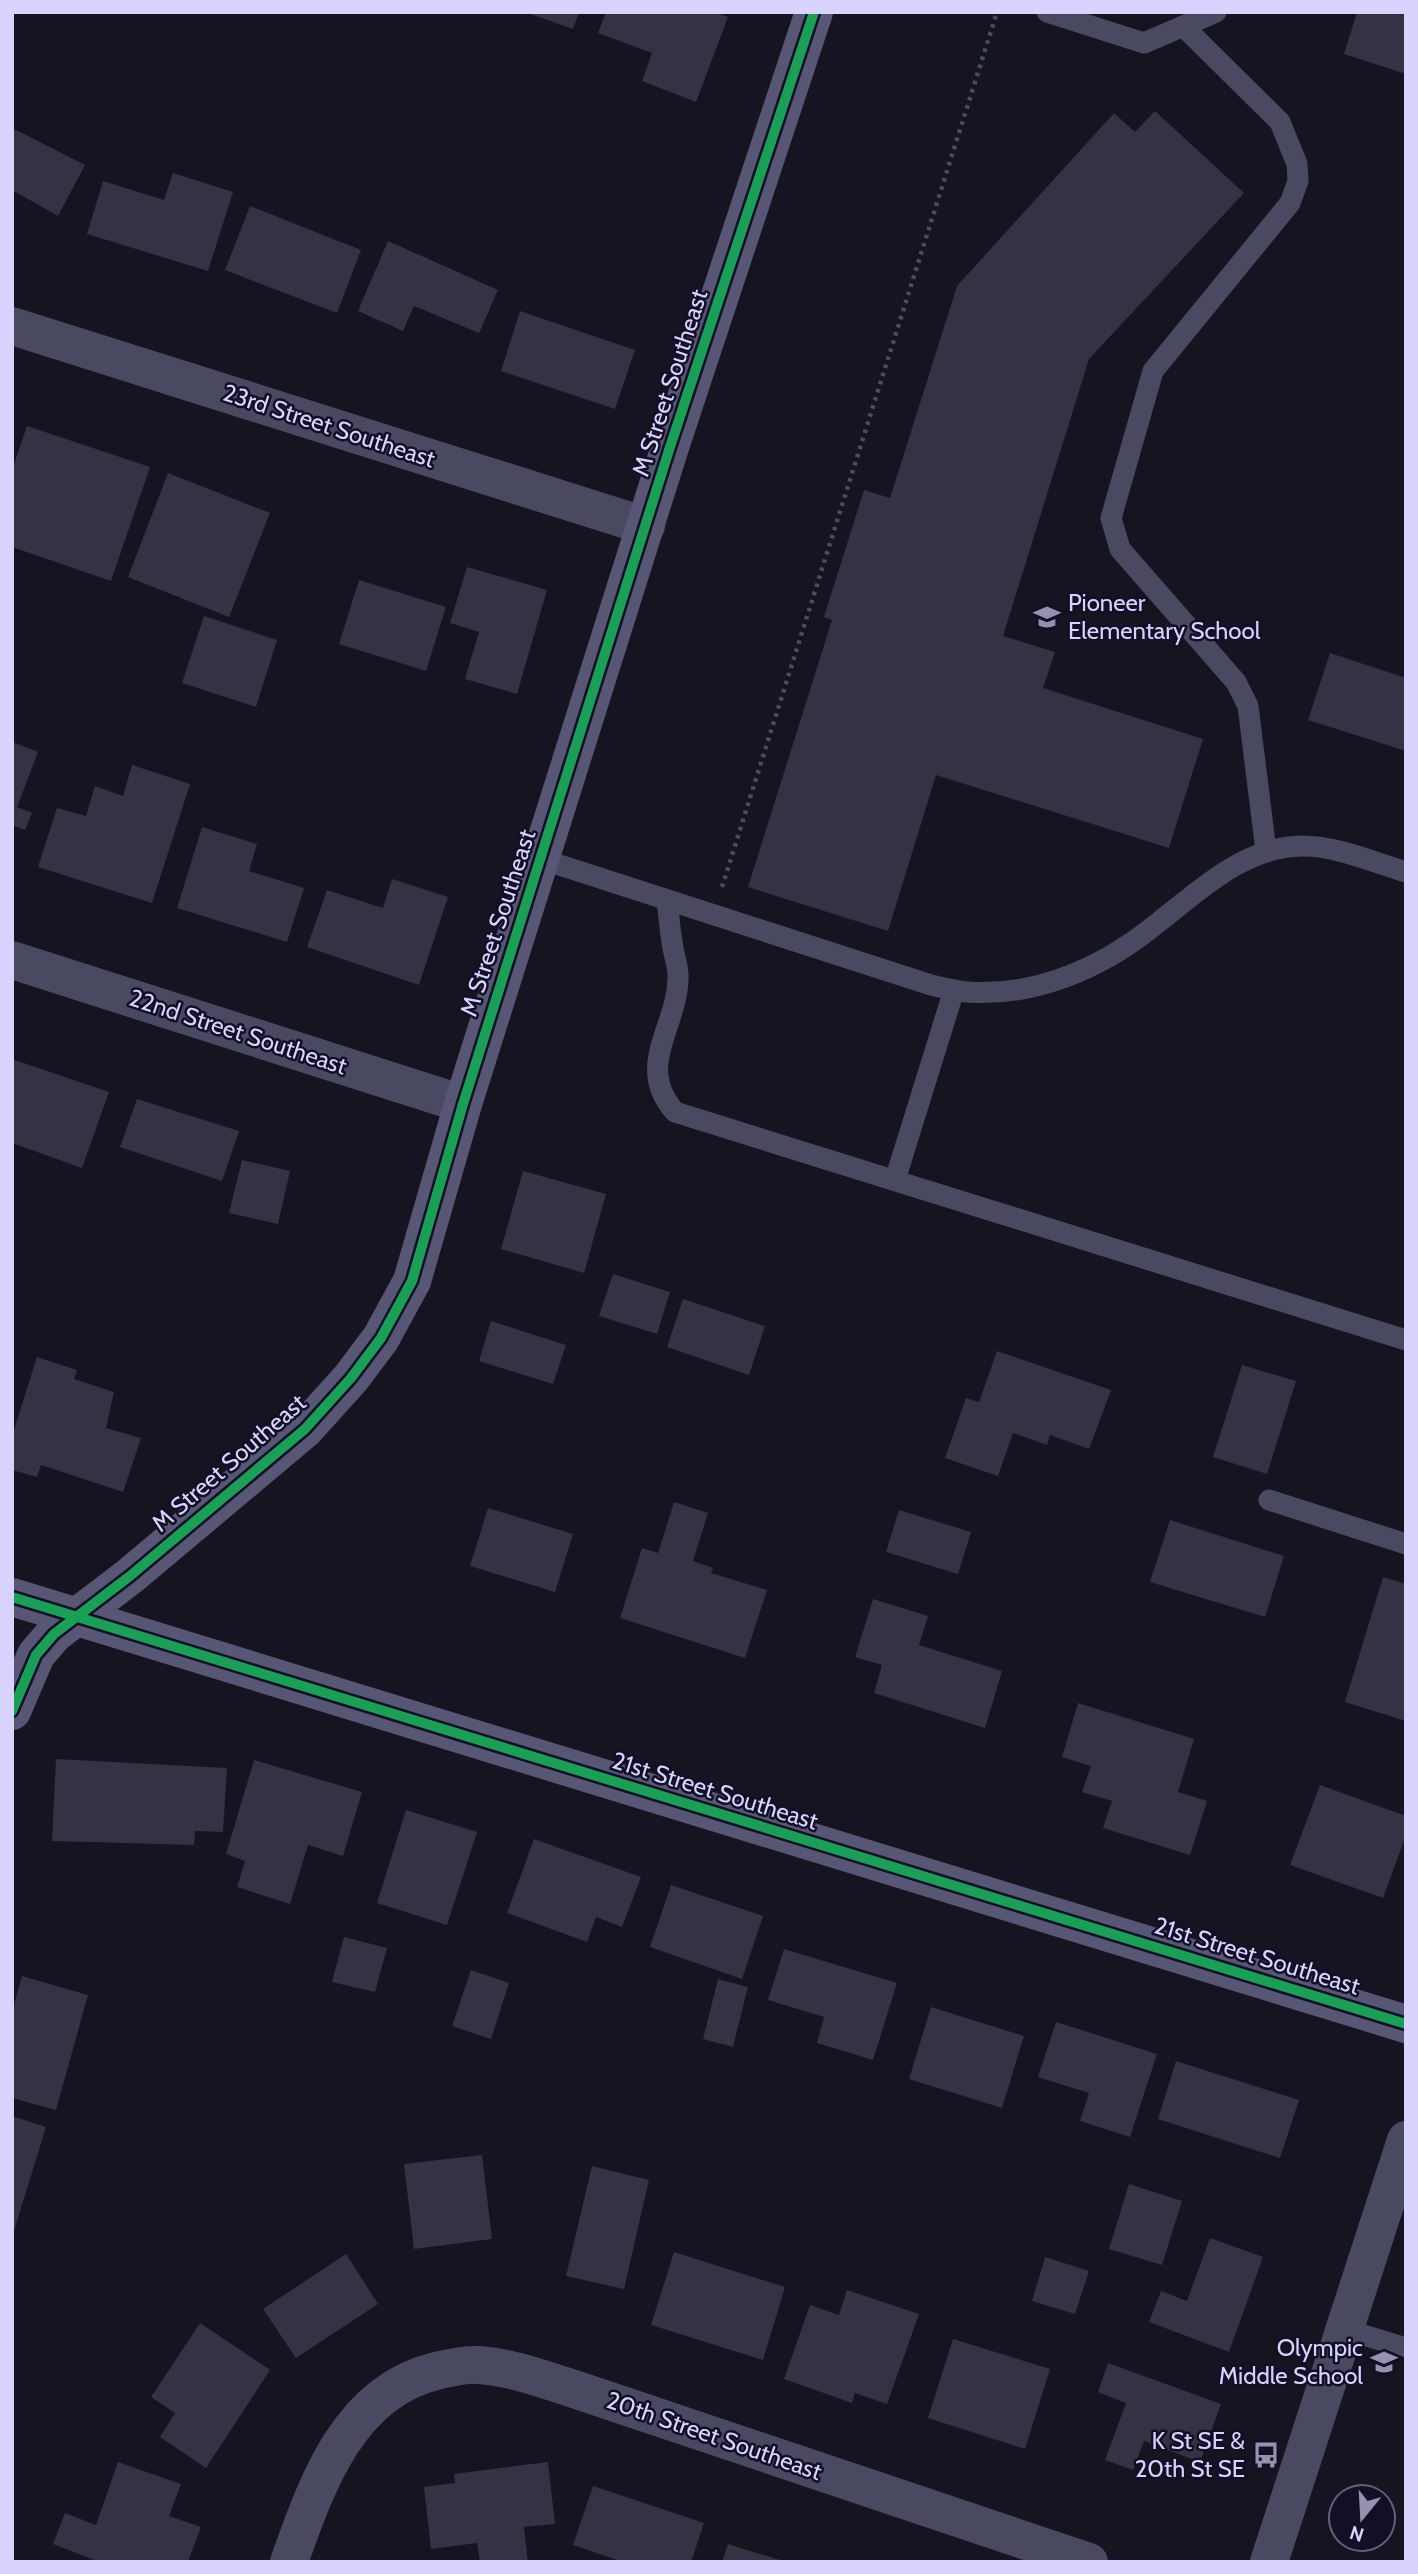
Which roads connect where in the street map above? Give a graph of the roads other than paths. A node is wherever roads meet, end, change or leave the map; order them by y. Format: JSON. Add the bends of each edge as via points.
{"nodes":[{"id":1,"x":814,"y":12,"type":"edge"},
{"id":2,"x":1047,"y":12,"type":"edge"},
{"id":3,"x":1216,"y":12,"type":"edge"},
{"id":4,"x":1183,"y":26,"type":"junction"},
{"id":5,"x":12,"y":326,"type":"edge"},
{"id":6,"x":646,"y":526,"type":"junction"},
{"id":7,"x":1266,"y":851,"type":"junction"},
{"id":8,"x":541,"y":859,"type":"junction"},
{"id":9,"x":1406,"y":872,"type":"edge"},
{"id":10,"x":667,"y":900,"type":"junction"},
{"id":11,"x":12,"y":960,"type":"edge"},
{"id":12,"x":954,"y":990,"type":"junction"},
{"id":13,"x":463,"y":1104,"type":"junction"},
{"id":14,"x":895,"y":1181,"type":"junction"},
{"id":15,"x":1406,"y":1340,"type":"edge"},
{"id":16,"x":1269,"y":1500,"type":"dead end"},
{"id":17,"x":1406,"y":1544,"type":"edge"},
{"id":18,"x":12,"y":1597,"type":"edge"},
{"id":19,"x":74,"y":1617,"type":"junction"},
{"id":20,"x":12,"y":1711,"type":"edge"},
{"id":21,"x":1406,"y":2024,"type":"edge"},
{"id":22,"x":1406,"y":2140,"type":"edge"},
{"id":23,"x":1344,"y":2329,"type":"junction"},
{"id":24,"x":1406,"y":2348,"type":"edge"},
{"id":25,"x":289,"y":2562,"type":"edge"},
{"id":26,"x":1089,"y":2562,"type":"edge"},
{"id":27,"x":1269,"y":2562,"type":"edge"}],
"edges":[{"from":1,"to":6,"type":"street","name":"M Street Southeast"},
{"from":2,"to":4,"type":"lane","via":[[1144,43]]},
{"from":3,"to":4,"type":"lane"},
{"from":4,"to":7,"type":"lane","via":[[1280,122],[1297,164],[1298,181],[1290,203],[1153,371],[1111,518],[1120,549],[1236,682],[1248,706]]},
{"from":5,"to":6,"type":"street","name":"23rd Street Southeast"},
{"from":6,"to":8,"type":"street","name":"M Street Southeast"},
{"from":7,"to":9,"type":"lane","via":[[1303,846]]},
{"from":7,"to":12,"type":"lane","via":[[1226,870],[1100,963],[1055,982],[1011,990]]},
{"from":8,"to":10,"type":"lane"},
{"from":8,"to":13,"type":"street","name":"M Street Southeast"},
{"from":10,"to":12,"type":"lane"},
{"from":10,"to":14,"type":"lane","via":[[679,976],[657,1060],[663,1098],[675,1112]]},
{"from":11,"to":13,"type":"street","name":"22nd Street Southeast"},
{"from":12,"to":14,"type":"lane"},
{"from":13,"to":19,"type":"street","name":"M Street Southeast","via":[[412,1281],[366,1358],[305,1429],[130,1576]]},
{"from":14,"to":15,"type":"lane"},
{"from":16,"to":17,"type":"lane"},
{"from":18,"to":19,"type":"street","name":"21st Street Southeast"},
{"from":19,"to":20,"type":"street","name":"M Street Southeast","via":[[36,1655]]},
{"from":19,"to":21,"type":"street","name":"21st Street Southeast"},
{"from":22,"to":23,"type":"street"},
{"from":23,"to":24,"type":"lane"},
{"from":23,"to":27,"type":"street"},
{"from":25,"to":26,"type":"street","name":"20th Street Southeast","via":[[314,2497],[350,2429],[371,2405],[419,2375],[477,2365],[516,2371]]}]}
